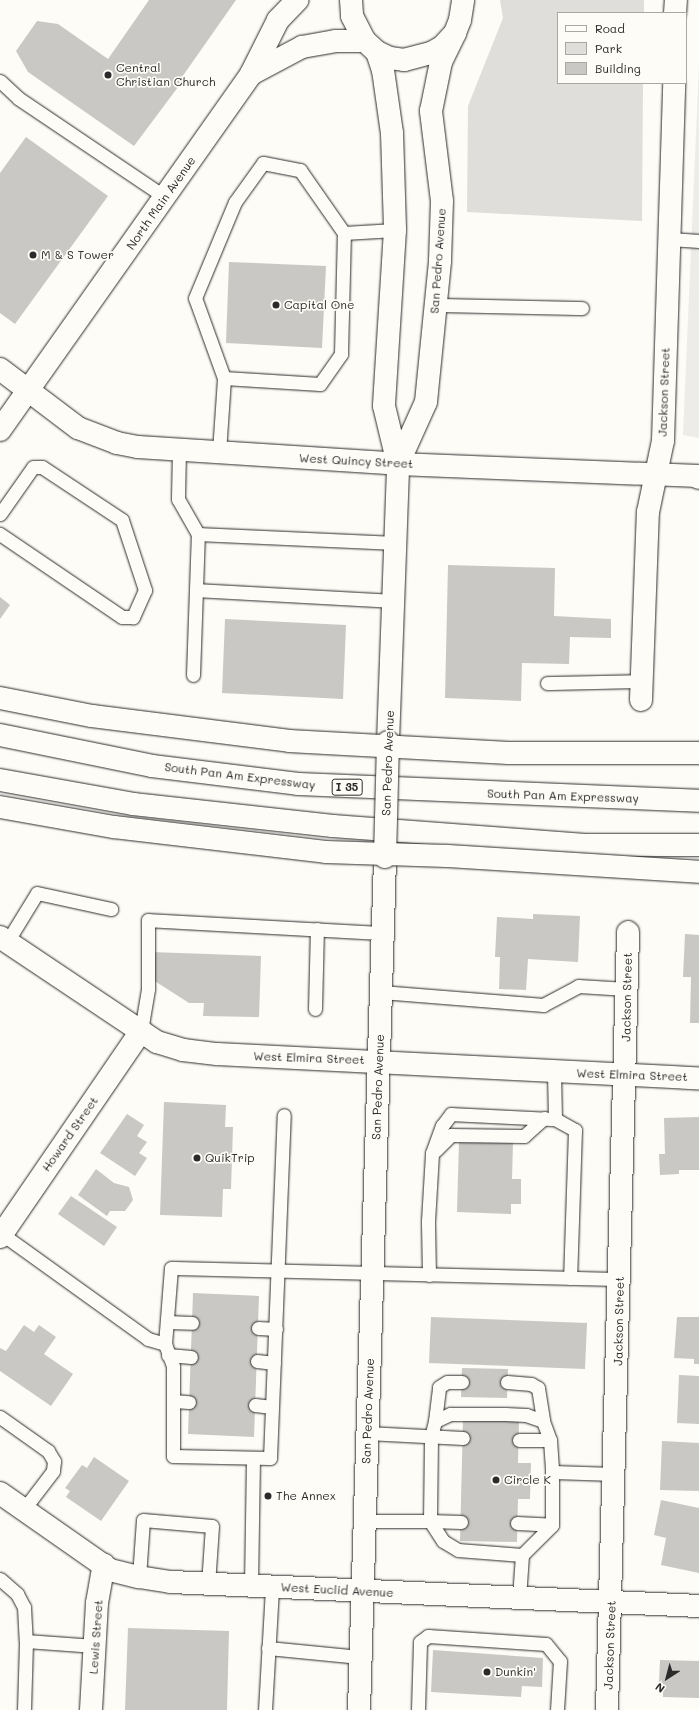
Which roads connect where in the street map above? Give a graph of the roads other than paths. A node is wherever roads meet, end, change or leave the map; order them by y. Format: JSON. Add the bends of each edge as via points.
{"nodes":[{"id":1,"x":297,"y":0,"type":"edge"},
{"id":2,"x":351,"y":0,"type":"edge"},
{"id":3,"x":463,"y":0,"type":"edge"},
{"id":4,"x":676,"y":0,"type":"edge"},
{"id":5,"x":675,"y":12,"type":"edge"},
{"id":6,"x":455,"y":33,"type":"junction"},
{"id":7,"x":371,"y":47,"type":"junction"},
{"id":8,"x":252,"y":74,"type":"junction"},
{"id":9,"x":0,"y":80,"type":"edge"},
{"id":10,"x":674,"y":84,"type":"edge"},
{"id":11,"x":165,"y":197,"type":"junction"},
{"id":12,"x":395,"y":230,"type":"junction"},
{"id":13,"x":344,"y":233,"type":"junction"},
{"id":14,"x":670,"y":239,"type":"junction"},
{"id":15,"x":699,"y":241,"type":"edge"},
{"id":16,"x":436,"y":305,"type":"junction"},
{"id":17,"x":582,"y":308,"type":"dead end"},
{"id":18,"x":0,"y":369,"type":"edge"},
{"id":19,"x":224,"y":378,"type":"junction"},
{"id":20,"x":28,"y":390,"type":"junction"},
{"id":21,"x":0,"y":430,"type":"edge"},
{"id":22,"x":179,"y":450,"type":"junction"},
{"id":23,"x":219,"y":452,"type":"junction"},
{"id":24,"x":398,"y":464,"type":"junction"},
{"id":25,"x":656,"y":475,"type":"junction"},
{"id":26,"x":698,"y":477,"type":"edge"},
{"id":27,"x":0,"y":514,"type":"edge"},
{"id":28,"x":0,"y":534,"type":"edge"},
{"id":29,"x":198,"y":534,"type":"junction"},
{"id":30,"x":396,"y":543,"type":"junction"},
{"id":31,"x":197,"y":590,"type":"junction"},
{"id":32,"x":393,"y":601,"type":"junction"},
{"id":33,"x":193,"y":675,"type":"dead end"},
{"id":34,"x":547,"y":682,"type":"dead end"},
{"id":35,"x":641,"y":690,"type":"joint"},
{"id":36,"x":0,"y":698,"type":"edge"},
{"id":37,"x":0,"y":734,"type":"edge"},
{"id":38,"x":699,"y":754,"type":"edge"},
{"id":39,"x":0,"y":780,"type":"edge"},
{"id":40,"x":699,"y":801,"type":"edge"},
{"id":41,"x":0,"y":807,"type":"edge"},
{"id":42,"x":699,"y":845,"type":"edge"},
{"id":43,"x":699,"y":872,"type":"edge"},
{"id":44,"x":111,"y":909,"type":"dead end"},
{"id":45,"x":317,"y":929,"type":"junction"},
{"id":46,"x":628,"y":932,"type":"dead end"},
{"id":47,"x":383,"y":933,"type":"junction"},
{"id":48,"x":4,"y":939,"type":"edge"},
{"id":49,"x":627,"y":988,"type":"junction"},
{"id":50,"x":382,"y":992,"type":"junction"},
{"id":51,"x":315,"y":1009,"type":"dead end"},
{"id":52,"x":141,"y":1031,"type":"junction"},
{"id":53,"x":380,"y":1061,"type":"junction"},
{"id":54,"x":554,"y":1072,"type":"junction"},
{"id":55,"x":625,"y":1076,"type":"junction"},
{"id":56,"x":699,"y":1078,"type":"edge"},
{"id":57,"x":284,"y":1115,"type":"dead end"},
{"id":58,"x":550,"y":1118,"type":"junction"},
{"id":59,"x":432,"y":1153,"type":"junction"},
{"id":60,"x":1,"y":1236,"type":"edge"},
{"id":61,"x":279,"y":1272,"type":"junction"},
{"id":62,"x":372,"y":1274,"type":"junction"},
{"id":63,"x":429,"y":1275,"type":"junction"},
{"id":64,"x":570,"y":1278,"type":"junction"},
{"id":65,"x":620,"y":1279,"type":"junction"},
{"id":66,"x":167,"y":1322,"type":"junction"},
{"id":67,"x":192,"y":1324,"type":"dead end"},
{"id":68,"x":258,"y":1328,"type":"dead end"},
{"id":69,"x":276,"y":1329,"type":"junction"},
{"id":70,"x":166,"y":1349,"type":"junction"},
{"id":71,"x":191,"y":1357,"type":"dead end"},
{"id":72,"x":257,"y":1361,"type":"dead end"},
{"id":73,"x":274,"y":1363,"type":"junction"},
{"id":74,"x":462,"y":1382,"type":"dead end"},
{"id":75,"x":507,"y":1382,"type":"dead end"},
{"id":76,"x":173,"y":1400,"type":"junction"},
{"id":77,"x":189,"y":1402,"type":"dead end"},
{"id":78,"x":255,"y":1405,"type":"dead end"},
{"id":79,"x":272,"y":1407,"type":"junction"},
{"id":80,"x":0,"y":1417,"type":"edge"},
{"id":81,"x":434,"y":1421,"type":"junction"},
{"id":82,"x":543,"y":1421,"type":"junction"},
{"id":83,"x":367,"y":1433,"type":"junction"},
{"id":84,"x":431,"y":1437,"type":"junction"},
{"id":85,"x":462,"y":1438,"type":"dead end"},
{"id":86,"x":519,"y":1440,"type":"dead end"},
{"id":87,"x":550,"y":1440,"type":"junction"},
{"id":88,"x":253,"y":1458,"type":"junction"},
{"id":89,"x":552,"y":1472,"type":"junction"},
{"id":90,"x":615,"y":1474,"type":"junction"},
{"id":91,"x":0,"y":1493,"type":"edge"},
{"id":92,"x":24,"y":1510,"type":"junction"},
{"id":93,"x":364,"y":1521,"type":"junction"},
{"id":94,"x":430,"y":1521,"type":"junction"},
{"id":95,"x":460,"y":1522,"type":"dead end"},
{"id":96,"x":517,"y":1523,"type":"dead end"},
{"id":97,"x":552,"y":1525,"type":"junction"},
{"id":98,"x":522,"y":1555,"type":"junction"},
{"id":99,"x":104,"y":1564,"type":"junction"},
{"id":100,"x":139,"y":1577,"type":"junction"},
{"id":101,"x":0,"y":1579,"type":"edge"},
{"id":102,"x":208,"y":1584,"type":"junction"},
{"id":103,"x":261,"y":1586,"type":"junction"},
{"id":104,"x":362,"y":1591,"type":"junction"},
{"id":105,"x":519,"y":1598,"type":"junction"},
{"id":106,"x":612,"y":1601,"type":"junction"},
{"id":107,"x":699,"y":1606,"type":"edge"},
{"id":108,"x":26,"y":1641,"type":"junction"},
{"id":109,"x":95,"y":1646,"type":"junction"},
{"id":110,"x":268,"y":1648,"type":"junction"},
{"id":111,"x":360,"y":1657,"type":"junction"},
{"id":112,"x":24,"y":1710,"type":"edge"},
{"id":113,"x":91,"y":1710,"type":"edge"},
{"id":114,"x":265,"y":1710,"type":"edge"},
{"id":115,"x":358,"y":1710,"type":"edge"},
{"id":116,"x":418,"y":1710,"type":"edge"},
{"id":117,"x":557,"y":1710,"type":"edge"},
{"id":118,"x":607,"y":1710,"type":"edge"}],
"edges":[{"from":1,"to":8,"type":"main road","name":"North Main Avenue","via":[[278,20]]},
{"from":2,"to":7,"type":"main road","name":"San Pedro Avenue","via":[[352,16]]},
{"from":3,"to":6,"type":"main road","name":"San Pedro Avenue"},
{"from":4,"to":5,"type":"main road"},
{"from":6,"to":7,"type":"main road","name":"North Main Avenue","via":[[442,46],[418,58],[390,58]]},
{"from":6,"to":16,"type":"main road","name":"San Pedro Avenue","via":[[441,62],[431,111],[442,201]]},
{"from":7,"to":8,"type":"main road","name":"North Main Avenue","via":[[336,41],[302,47]]},
{"from":7,"to":12,"type":"main road","name":"San Pedro Avenue","via":[[383,70],[392,133]]},
{"from":8,"to":11,"type":"main road","name":"North Main Avenue"},
{"from":9,"to":11,"type":"lane","via":[[18,98]]},
{"from":10,"to":14,"type":"main road","name":"Jackson Street"},
{"from":11,"to":20,"type":"main road","name":"North Main Avenue"},
{"from":12,"to":13,"type":"lane"},
{"from":12,"to":24,"type":"main road","name":"San Pedro Avenue","via":[[384,406]]},
{"from":13,"to":19,"type":"lane","via":[[341,354],[320,384]]},
{"from":13,"to":19,"type":"lane","via":[[300,170],[263,163],[235,202],[195,298]]},
{"from":14,"to":15,"type":"lane"},
{"from":14,"to":25,"type":"main road","name":"Jackson Street","via":[[663,441]]},
{"from":16,"to":17,"type":"lane"},
{"from":16,"to":24,"type":"main road","name":"San Pedro Avenue","via":[[426,402]]},
{"from":18,"to":20,"type":"main road","name":"West Quincy Street"},
{"from":19,"to":23,"type":"lane"},
{"from":20,"to":21,"type":"main road","name":"North Main Avenue"},
{"from":20,"to":22,"type":"main road","name":"West Quincy Street","via":[[78,428],[94,435],[138,447]]},
{"from":22,"to":23,"type":"main road","name":"West Quincy Street"},
{"from":22,"to":29,"type":"lane","via":[[178,499]]},
{"from":23,"to":24,"type":"main road","name":"West Quincy Street"},
{"from":24,"to":25,"type":"main road","name":"West Quincy Street"},
{"from":24,"to":30,"type":"main road","name":"San Pedro Avenue"},
{"from":25,"to":26,"type":"main road","name":"West Quincy Street"},
{"from":25,"to":35,"type":"main road","name":"Jackson Street","via":[[648,512]]},
{"from":27,"to":28,"type":"lane","via":[[33,467],[42,467],[122,520],[145,590],[133,617],[122,617]]},
{"from":29,"to":30,"type":"lane"},
{"from":29,"to":31,"type":"lane"},
{"from":30,"to":32,"type":"main road","name":"San Pedro Avenue"},
{"from":31,"to":32,"type":"lane"},
{"from":31,"to":33,"type":"lane"},
{"from":32,"to":47,"type":"main road","name":"San Pedro Avenue","bridge":true},
{"from":34,"to":35,"type":"lane"},
{"from":36,"to":38,"type":"main road","bridge":true,"via":[[92,716],[289,741],[509,753]]},
{"from":37,"to":40,"type":"main road","name":"South Pan Am Expressway","number":"I 35","via":[[152,766],[298,784]]},
{"from":39,"to":42,"type":"main road","via":[[133,804],[333,826],[588,845]]},
{"from":41,"to":43,"type":"main road","bridge":true,"via":[[122,828],[319,851]]},
{"from":44,"to":48,"type":"lane","via":[[37,893]]},
{"from":45,"to":47,"type":"lane"},
{"from":45,"to":51,"type":"lane"},
{"from":45,"to":52,"type":"lane","via":[[148,920],[148,989]]},
{"from":46,"to":49,"type":"main road","name":"Jackson Street"},
{"from":47,"to":50,"type":"main road","name":"San Pedro Avenue"},
{"from":48,"to":52,"type":"main road","name":"West Elmira Street"},
{"from":49,"to":50,"type":"lane","via":[[578,986],[543,1005]]},
{"from":49,"to":55,"type":"main road","name":"Jackson Street"},
{"from":50,"to":53,"type":"main road","name":"San Pedro Avenue"},
{"from":52,"to":53,"type":"main road","name":"West Elmira Street","via":[[157,1042],[184,1050]]},
{"from":52,"to":60,"type":"main road","name":"Howard Street"},
{"from":53,"to":54,"type":"main road","name":"West Elmira Street"},
{"from":53,"to":62,"type":"main road","name":"San Pedro Avenue"},
{"from":54,"to":55,"type":"main road","name":"West Elmira Street"},
{"from":54,"to":58,"type":"lane"},
{"from":55,"to":56,"type":"main road","name":"West Elmira Street"},
{"from":55,"to":65,"type":"main road","name":"Jackson Street"},
{"from":57,"to":61,"type":"lane"},
{"from":58,"to":59,"type":"lane","via":[[524,1136],[451,1135]]},
{"from":58,"to":59,"type":"lane","via":[[450,1114],[442,1126]]},
{"from":58,"to":64,"type":"lane","via":[[575,1130]]},
{"from":59,"to":63,"type":"lane","via":[[428,1221]]},
{"from":60,"to":70,"type":"lane"},
{"from":61,"to":62,"type":"lane"},
{"from":61,"to":66,"type":"lane","via":[[171,1268]]},
{"from":61,"to":69,"type":"lane"},
{"from":62,"to":63,"type":"lane"},
{"from":62,"to":83,"type":"main road","name":"San Pedro Avenue"},
{"from":63,"to":64,"type":"lane"},
{"from":64,"to":65,"type":"lane"},
{"from":65,"to":90,"type":"main road","name":"Jackson Street"},
{"from":66,"to":67,"type":"lane"},
{"from":66,"to":70,"type":"lane"},
{"from":68,"to":69,"type":"lane"},
{"from":69,"to":73,"type":"lane"},
{"from":70,"to":71,"type":"lane"},
{"from":70,"to":76,"type":"lane","via":[[173,1366]]},
{"from":72,"to":73,"type":"lane"},
{"from":73,"to":79,"type":"lane"},
{"from":74,"to":81,"type":"lane","via":[[447,1382],[439,1387]]},
{"from":75,"to":82,"type":"lane","via":[[531,1384],[538,1388]]},
{"from":76,"to":77,"type":"lane"},
{"from":76,"to":88,"type":"lane","via":[[173,1456]]},
{"from":78,"to":79,"type":"lane"},
{"from":79,"to":88,"type":"lane","via":[[270,1458]]},
{"from":80,"to":92,"type":"lane","via":[[48,1451],[54,1461],[53,1471]]},
{"from":81,"to":82,"type":"lane","via":[[450,1414],[505,1414],[526,1415]]},
{"from":81,"to":84,"type":"lane"},
{"from":82,"to":87,"type":"lane"},
{"from":83,"to":84,"type":"lane"},
{"from":83,"to":93,"type":"main road","name":"San Pedro Avenue"},
{"from":84,"to":85,"type":"lane"},
{"from":84,"to":94,"type":"lane"},
{"from":86,"to":87,"type":"lane"},
{"from":87,"to":89,"type":"lane"},
{"from":88,"to":103,"type":"lane"},
{"from":89,"to":90,"type":"lane"},
{"from":89,"to":97,"type":"lane"},
{"from":90,"to":106,"type":"main road","name":"Jackson Street"},
{"from":91,"to":92,"type":"main road","name":"West Euclid Avenue"},
{"from":92,"to":99,"type":"main road","name":"West Euclid Avenue"},
{"from":93,"to":94,"type":"lane"},
{"from":93,"to":104,"type":"main road","name":"San Pedro Avenue"},
{"from":94,"to":95,"type":"lane"},
{"from":94,"to":98,"type":"lane","via":[[443,1541],[458,1550]]},
{"from":96,"to":97,"type":"lane"},
{"from":97,"to":98,"type":"lane"},
{"from":98,"to":105,"type":"lane"},
{"from":99,"to":100,"type":"main road","name":"West Euclid Avenue","via":[[122,1574]]},
{"from":99,"to":109,"type":"main road","name":"Lewis Street","via":[[97,1603]]},
{"from":100,"to":102,"type":"main road","name":"West Euclid Avenue"},
{"from":100,"to":102,"type":"lane","via":[[143,1520],[212,1526]]},
{"from":101,"to":108,"type":"lane","via":[[17,1594],[24,1607]]},
{"from":102,"to":103,"type":"main road","name":"West Euclid Avenue"},
{"from":103,"to":104,"type":"main road","name":"West Euclid Avenue"},
{"from":103,"to":110,"type":"lane"},
{"from":104,"to":105,"type":"main road","name":"West Euclid Avenue"},
{"from":104,"to":111,"type":"main road","name":"San Pedro Avenue"},
{"from":105,"to":106,"type":"main road","name":"West Euclid Avenue"},
{"from":106,"to":107,"type":"main road","name":"West Euclid Avenue"},
{"from":106,"to":118,"type":"main road","name":"Jackson Street"},
{"from":108,"to":109,"type":"lane"},
{"from":108,"to":112,"type":"lane"},
{"from":109,"to":113,"type":"main road","name":"Lewis Street"},
{"from":110,"to":111,"type":"lane"},
{"from":110,"to":114,"type":"lane"},
{"from":111,"to":115,"type":"main road","name":"San Pedro Avenue"},
{"from":116,"to":117,"type":"lane","via":[[420,1642],[428,1636],[546,1644],[560,1660]]}]}
